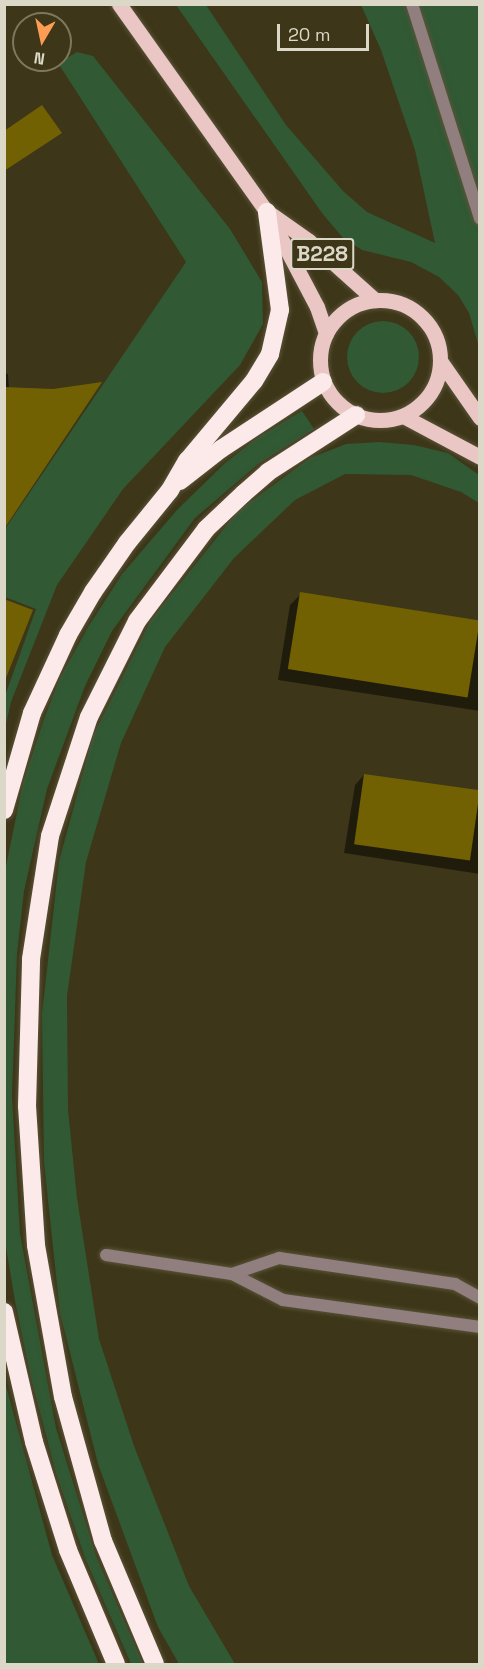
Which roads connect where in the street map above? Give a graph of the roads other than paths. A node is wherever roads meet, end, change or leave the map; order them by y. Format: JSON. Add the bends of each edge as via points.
{"nodes":[{"id":1,"x":119,"y":4,"type":"edge"},
{"id":2,"x":412,"y":4,"type":"edge"},
{"id":3,"x":267,"y":212,"type":"junction"},
{"id":4,"x":480,"y":219,"type":"edge"},
{"id":5,"x":375,"y":300,"type":"junction"},
{"id":6,"x":326,"y":333,"type":"junction"},
{"id":7,"x":441,"y":362,"type":"junction"},
{"id":8,"x":323,"y":382,"type":"junction"},
{"id":9,"x":356,"y":415,"type":"junction"},
{"id":10,"x":403,"y":416,"type":"junction"},
{"id":11,"x":480,"y":418,"type":"edge"},
{"id":12,"x":480,"y":457,"type":"edge"},
{"id":13,"x":170,"y":490,"type":"junction"},
{"id":14,"x":4,"y":810,"type":"edge"},
{"id":15,"x":106,"y":1255,"type":"dead end"},
{"id":16,"x":232,"y":1274,"type":"junction"},
{"id":17,"x":480,"y":1298,"type":"edge"},
{"id":18,"x":4,"y":1312,"type":"edge"},
{"id":19,"x":480,"y":1327,"type":"edge"},
{"id":20,"x":116,"y":1665,"type":"edge"},
{"id":21,"x":155,"y":1665,"type":"edge"}],
"edges":[{"from":1,"to":3,"type":"main road","number":"B228"},
{"from":2,"to":4,"type":"lane"},
{"from":3,"to":5,"type":"main road","number":"B228","via":[[309,241]]},
{"from":3,"to":6,"type":"main road","number":"B228"},
{"from":3,"to":13,"type":"highway","via":[[280,310],[270,354],[254,381],[187,461]]},
{"from":5,"to":6,"type":"main road","via":[[346,310]]},
{"from":5,"to":7,"type":"main road","via":[[395,301],[414,310],[438,342]]},
{"from":6,"to":8,"type":"main road","via":[[320,348]]},
{"from":7,"to":10,"type":"main road","via":[[430,395]]},
{"from":7,"to":11,"type":"main road"},
{"from":8,"to":9,"type":"main road","via":[[342,408]]},
{"from":8,"to":13,"type":"highway","via":[[221,449]]},
{"from":9,"to":10,"type":"main road","via":[[372,420]]},
{"from":9,"to":21,"type":"highway","via":[[268,472],[243,494],[206,530],[137,621],[89,717],[50,836],[31,959],[27,1106],[36,1245],[63,1397],[91,1497],[104,1541]]},
{"from":10,"to":12,"type":"main road"},
{"from":13,"to":14,"type":"highway","via":[[93,592],[68,634],[32,712]]},
{"from":15,"to":16,"type":"lane"},
{"from":16,"to":17,"type":"lane","via":[[279,1258],[455,1284]]},
{"from":16,"to":19,"type":"lane","via":[[283,1300]]},
{"from":18,"to":20,"type":"highway","via":[[34,1442],[64,1539]]}]}
